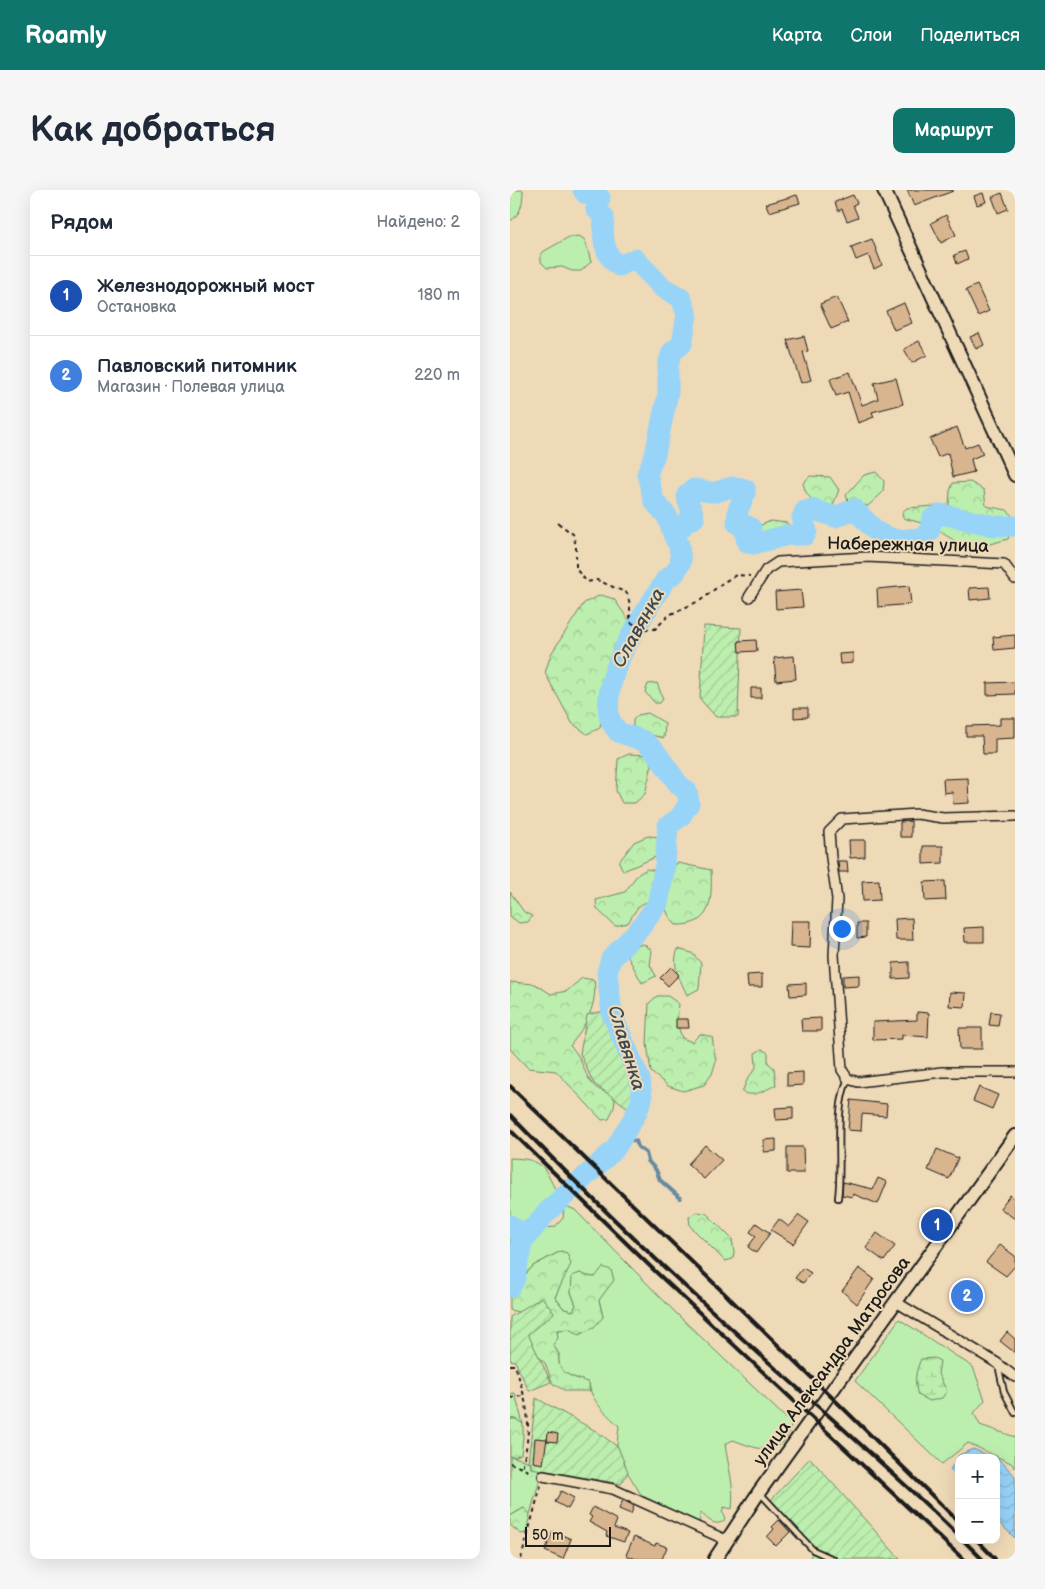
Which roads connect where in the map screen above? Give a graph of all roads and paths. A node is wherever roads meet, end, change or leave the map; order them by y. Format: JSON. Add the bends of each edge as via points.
{"nodes":[{"id":1,"x":884,"y":190,"type":"edge"},
{"id":2,"x":1015,"y":475,"type":"edge"},
{"id":3,"x":558,"y":523,"type":"dead end"},
{"id":4,"x":763,"y":575,"type":"junction"},
{"id":5,"x":1015,"y":579,"type":"edge"},
{"id":6,"x":749,"y":596,"type":"dead end"},
{"id":7,"x":1015,"y":816,"type":"edge"},
{"id":8,"x":1015,"y":1072,"type":"edge"},
{"id":9,"x":848,"y":1079,"type":"junction"},
{"id":10,"x":1015,"y":1136,"type":"edge"},
{"id":11,"x":838,"y":1198,"type":"dead end"},
{"id":12,"x":896,"y":1302,"type":"junction"},
{"id":13,"x":997,"y":1364,"type":"junction"},
{"id":14,"x":510,"y":1365,"type":"edge"},
{"id":15,"x":1015,"y":1377,"type":"edge"},
{"id":16,"x":524,"y":1396,"type":"junction"},
{"id":17,"x":510,"y":1398,"type":"edge"},
{"id":18,"x":1015,"y":1413,"type":"edge"},
{"id":19,"x":510,"y":1463,"type":"edge"},
{"id":20,"x":522,"y":1469,"type":"junction"},
{"id":21,"x":543,"y":1476,"type":"junction"},
{"id":22,"x":759,"y":1492,"type":"junction"},
{"id":23,"x":726,"y":1540,"type":"junction"},
{"id":24,"x":520,"y":1559,"type":"edge"},
{"id":25,"x":715,"y":1559,"type":"edge"},
{"id":26,"x":833,"y":1559,"type":"edge"}],
"edges":[{"from":1,"to":2,"type":"main road"},
{"from":3,"to":4,"type":"path","via":[[573,534],[576,569],[587,582],[597,580],[627,593],[630,622],[644,629],[655,629],[669,615],[702,600],[736,575]]},
{"from":4,"to":5,"type":"street","name":"Набережная улица","via":[[778,562],[867,557],[1004,564]]},
{"from":4,"to":6,"type":"street","name":"Набережная улица"},
{"from":7,"to":9,"type":"street","via":[[943,818],[917,814],[842,819],[829,832],[837,899],[834,955],[842,1070]]},
{"from":8,"to":9,"type":"street","via":[[942,1072],[858,1082]]},
{"from":9,"to":11,"type":"lane","via":[[840,1110]]},
{"from":10,"to":12,"type":"main road","name":"улица Александра Матросова"},
{"from":12,"to":13,"type":"street"},
{"from":12,"to":22,"type":"main road","name":"улица Александра Матросова"},
{"from":13,"to":15,"type":"street"},
{"from":13,"to":18,"type":"lane","via":[[1004,1392]]},
{"from":14,"to":16,"type":"path","via":[[515,1365]]},
{"from":16,"to":17,"type":"path"},
{"from":16,"to":20,"type":"path","via":[[528,1425]]},
{"from":19,"to":20,"type":"path"},
{"from":20,"to":21,"type":"path"},
{"from":21,"to":23,"type":"street","via":[[613,1489]]},
{"from":21,"to":24,"type":"path"},
{"from":22,"to":23,"type":"main road","name":"улица Александра Матросова"},
{"from":22,"to":26,"type":"lane","via":[[813,1550]]},
{"from":23,"to":25,"type":"main road","name":"улица Александра Матросова"}]}
